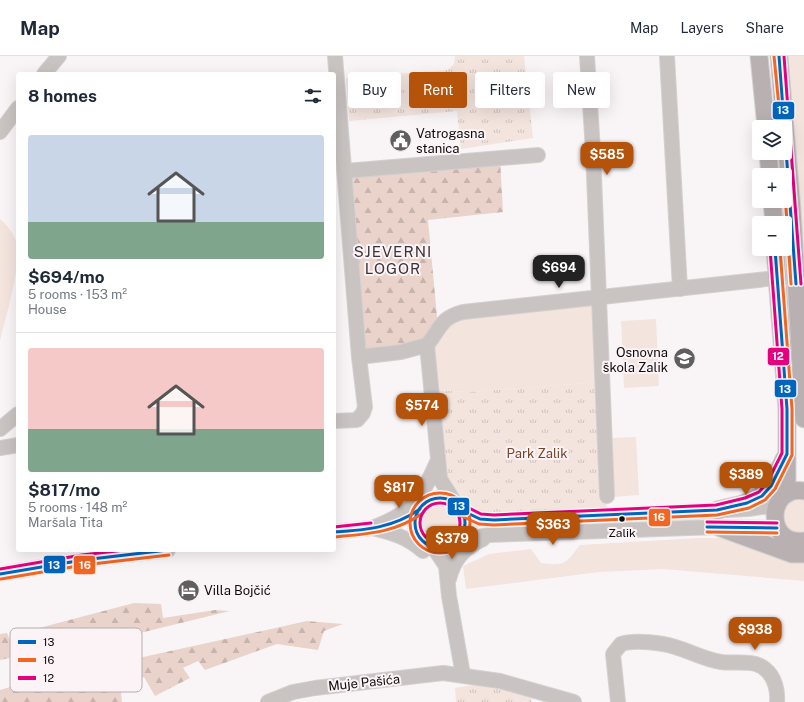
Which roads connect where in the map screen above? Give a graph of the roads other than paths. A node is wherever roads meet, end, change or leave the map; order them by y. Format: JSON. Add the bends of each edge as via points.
{"nodes":[{"id":1,"x":59,"y":56,"type":"edge"},
{"id":2,"x":335,"y":56,"type":"edge"},
{"id":3,"x":587,"y":56,"type":"edge"},
{"id":4,"x":667,"y":56,"type":"edge"},
{"id":5,"x":759,"y":56,"type":"edge"},
{"id":6,"x":779,"y":56,"type":"edge"},
{"id":7,"x":46,"y":72,"type":"edge"},
{"id":8,"x":16,"y":111,"type":"edge"},
{"id":9,"x":765,"y":120,"type":"edge"},
{"id":10,"x":0,"y":132,"type":"edge"},
{"id":11,"x":538,"y":155,"type":"dead end"},
{"id":12,"x":345,"y":171,"type":"junction"},
{"id":13,"x":776,"y":256,"type":"edge"},
{"id":14,"x":800,"y":275,"type":"edge"},
{"id":15,"x":777,"y":277,"type":"junction"},
{"id":16,"x":680,"y":289,"type":"junction"},
{"id":17,"x":598,"y":298,"type":"junction"},
{"id":18,"x":426,"y":345,"type":"junction"},
{"id":19,"x":359,"y":357,"type":"junction"},
{"id":20,"x":16,"y":416,"type":"edge"},
{"id":21,"x":804,"y":419,"type":"edge"},
{"id":22,"x":336,"y":421,"type":"edge"},
{"id":23,"x":0,"y":429,"type":"edge"},
{"id":24,"x":16,"y":445,"type":"edge"},
{"id":25,"x":0,"y":448,"type":"edge"},
{"id":26,"x":787,"y":454,"type":"junction"},
{"id":27,"x":438,"y":460,"type":"junction"},
{"id":28,"x":440,"y":480,"type":"junction"},
{"id":29,"x":804,"y":491,"type":"edge"},
{"id":30,"x":607,"y":496,"type":"dead end"},
{"id":31,"x":782,"y":500,"type":"junction"},
{"id":32,"x":422,"y":506,"type":"junction"},
{"id":33,"x":458,"y":507,"type":"junction"},
{"id":34,"x":717,"y":510,"type":"junction"},
{"id":35,"x":494,"y":520,"type":"junction"},
{"id":36,"x":388,"y":527,"type":"junction"},
{"id":37,"x":718,"y":527,"type":"junction"},
{"id":38,"x":372,"y":528,"type":"junction"},
{"id":39,"x":777,"y":528,"type":"junction"},
{"id":40,"x":336,"y":532,"type":"edge"},
{"id":41,"x":492,"y":535,"type":"junction"},
{"id":42,"x":421,"y":540,"type":"junction"},
{"id":43,"x":804,"y":541,"type":"edge"},
{"id":44,"x":457,"y":542,"type":"junction"},
{"id":45,"x":434,"y":548,"type":"junction"},
{"id":46,"x":151,"y":552,"type":"edge"},
{"id":47,"x":804,"y":554,"type":"edge"},
{"id":48,"x":446,"y":566,"type":"junction"},
{"id":49,"x":0,"y":574,"type":"edge"},
{"id":50,"x":448,"y":584,"type":"junction"},
{"id":51,"x":462,"y":675,"type":"junction"},
{"id":52,"x":268,"y":702,"type":"edge"},
{"id":53,"x":574,"y":702,"type":"edge"},
{"id":54,"x":618,"y":702,"type":"edge"},
{"id":55,"x":777,"y":702,"type":"edge"}],
"edges":[{"from":1,"to":7,"type":"street"},
{"from":2,"to":12,"type":"street"},
{"from":3,"to":17,"type":"street"},
{"from":4,"to":16,"type":"street"},
{"from":5,"to":9,"type":"main road"},
{"from":6,"to":14,"type":"main road"},
{"from":8,"to":10,"type":"street"},
{"from":11,"to":12,"type":"street"},
{"from":12,"to":19,"type":"street"},
{"from":13,"to":15,"type":"main road"},
{"from":14,"to":15,"type":"street"},
{"from":14,"to":21,"type":"main road"},
{"from":15,"to":16,"type":"street"},
{"from":15,"to":26,"type":"main road","via":[[787,409]]},
{"from":16,"to":17,"type":"street"},
{"from":17,"to":18,"type":"street","via":[[450,315]]},
{"from":17,"to":30,"type":"street"},
{"from":18,"to":19,"type":"street","via":[[401,352]]},
{"from":18,"to":27,"type":"street"},
{"from":19,"to":22,"type":"street","via":[[365,407],[363,413],[357,420]]},
{"from":20,"to":23,"type":"street"},
{"from":24,"to":25,"type":"street"},
{"from":26,"to":31,"type":"main road"},
{"from":26,"to":34,"type":"main road","via":[[771,486],[762,496],[747,503]]},
{"from":27,"to":28,"type":"street"},
{"from":27,"to":35,"type":"street","via":[[453,486],[468,504],[477,512]]},
{"from":27,"to":38,"type":"street","via":[[421,497],[412,507],[399,517]]},
{"from":28,"to":32,"type":"street"},
{"from":28,"to":33,"type":"street"},
{"from":29,"to":31,"type":"main road","via":[[794,491]]},
{"from":31,"to":34,"type":"street","via":[[748,509]]},
{"from":31,"to":39,"type":"main road","via":[[774,512]]},
{"from":32,"to":33,"type":"street","via":[[440,498]]},
{"from":32,"to":36,"type":"street","via":[[408,519]]},
{"from":32,"to":42,"type":"street","via":[[416,516],[415,525]]},
{"from":33,"to":35,"type":"street","via":[[470,516]]},
{"from":33,"to":44,"type":"street","via":[[465,526]]},
{"from":34,"to":35,"type":"street"},
{"from":36,"to":38,"type":"street"},
{"from":36,"to":42,"type":"street"},
{"from":37,"to":39,"type":"street"},
{"from":37,"to":41,"type":"street"},
{"from":37,"to":47,"type":"main road","via":[[792,554]]},
{"from":38,"to":40,"type":"street"},
{"from":38,"to":50,"type":"street","via":[[410,540],[426,553]]},
{"from":39,"to":43,"type":"main road","via":[[787,539]]},
{"from":41,"to":44,"type":"street"},
{"from":41,"to":50,"type":"street","via":[[464,550],[455,560]]},
{"from":42,"to":45,"type":"street"},
{"from":44,"to":45,"type":"street","via":[[449,547]]},
{"from":44,"to":48,"type":"street"},
{"from":45,"to":48,"type":"street"},
{"from":46,"to":49,"type":"street"},
{"from":48,"to":50,"type":"street"},
{"from":50,"to":51,"type":"street"},
{"from":51,"to":52,"type":"street","name":"Muje Pašića","via":[[443,673],[315,688],[293,692]]},
{"from":51,"to":53,"type":"street","via":[[500,681]]},
{"from":54,"to":55,"type":"street","via":[[613,654],[621,644],[644,642],[664,644],[706,659],[758,664],[770,674],[775,685]]}]}
